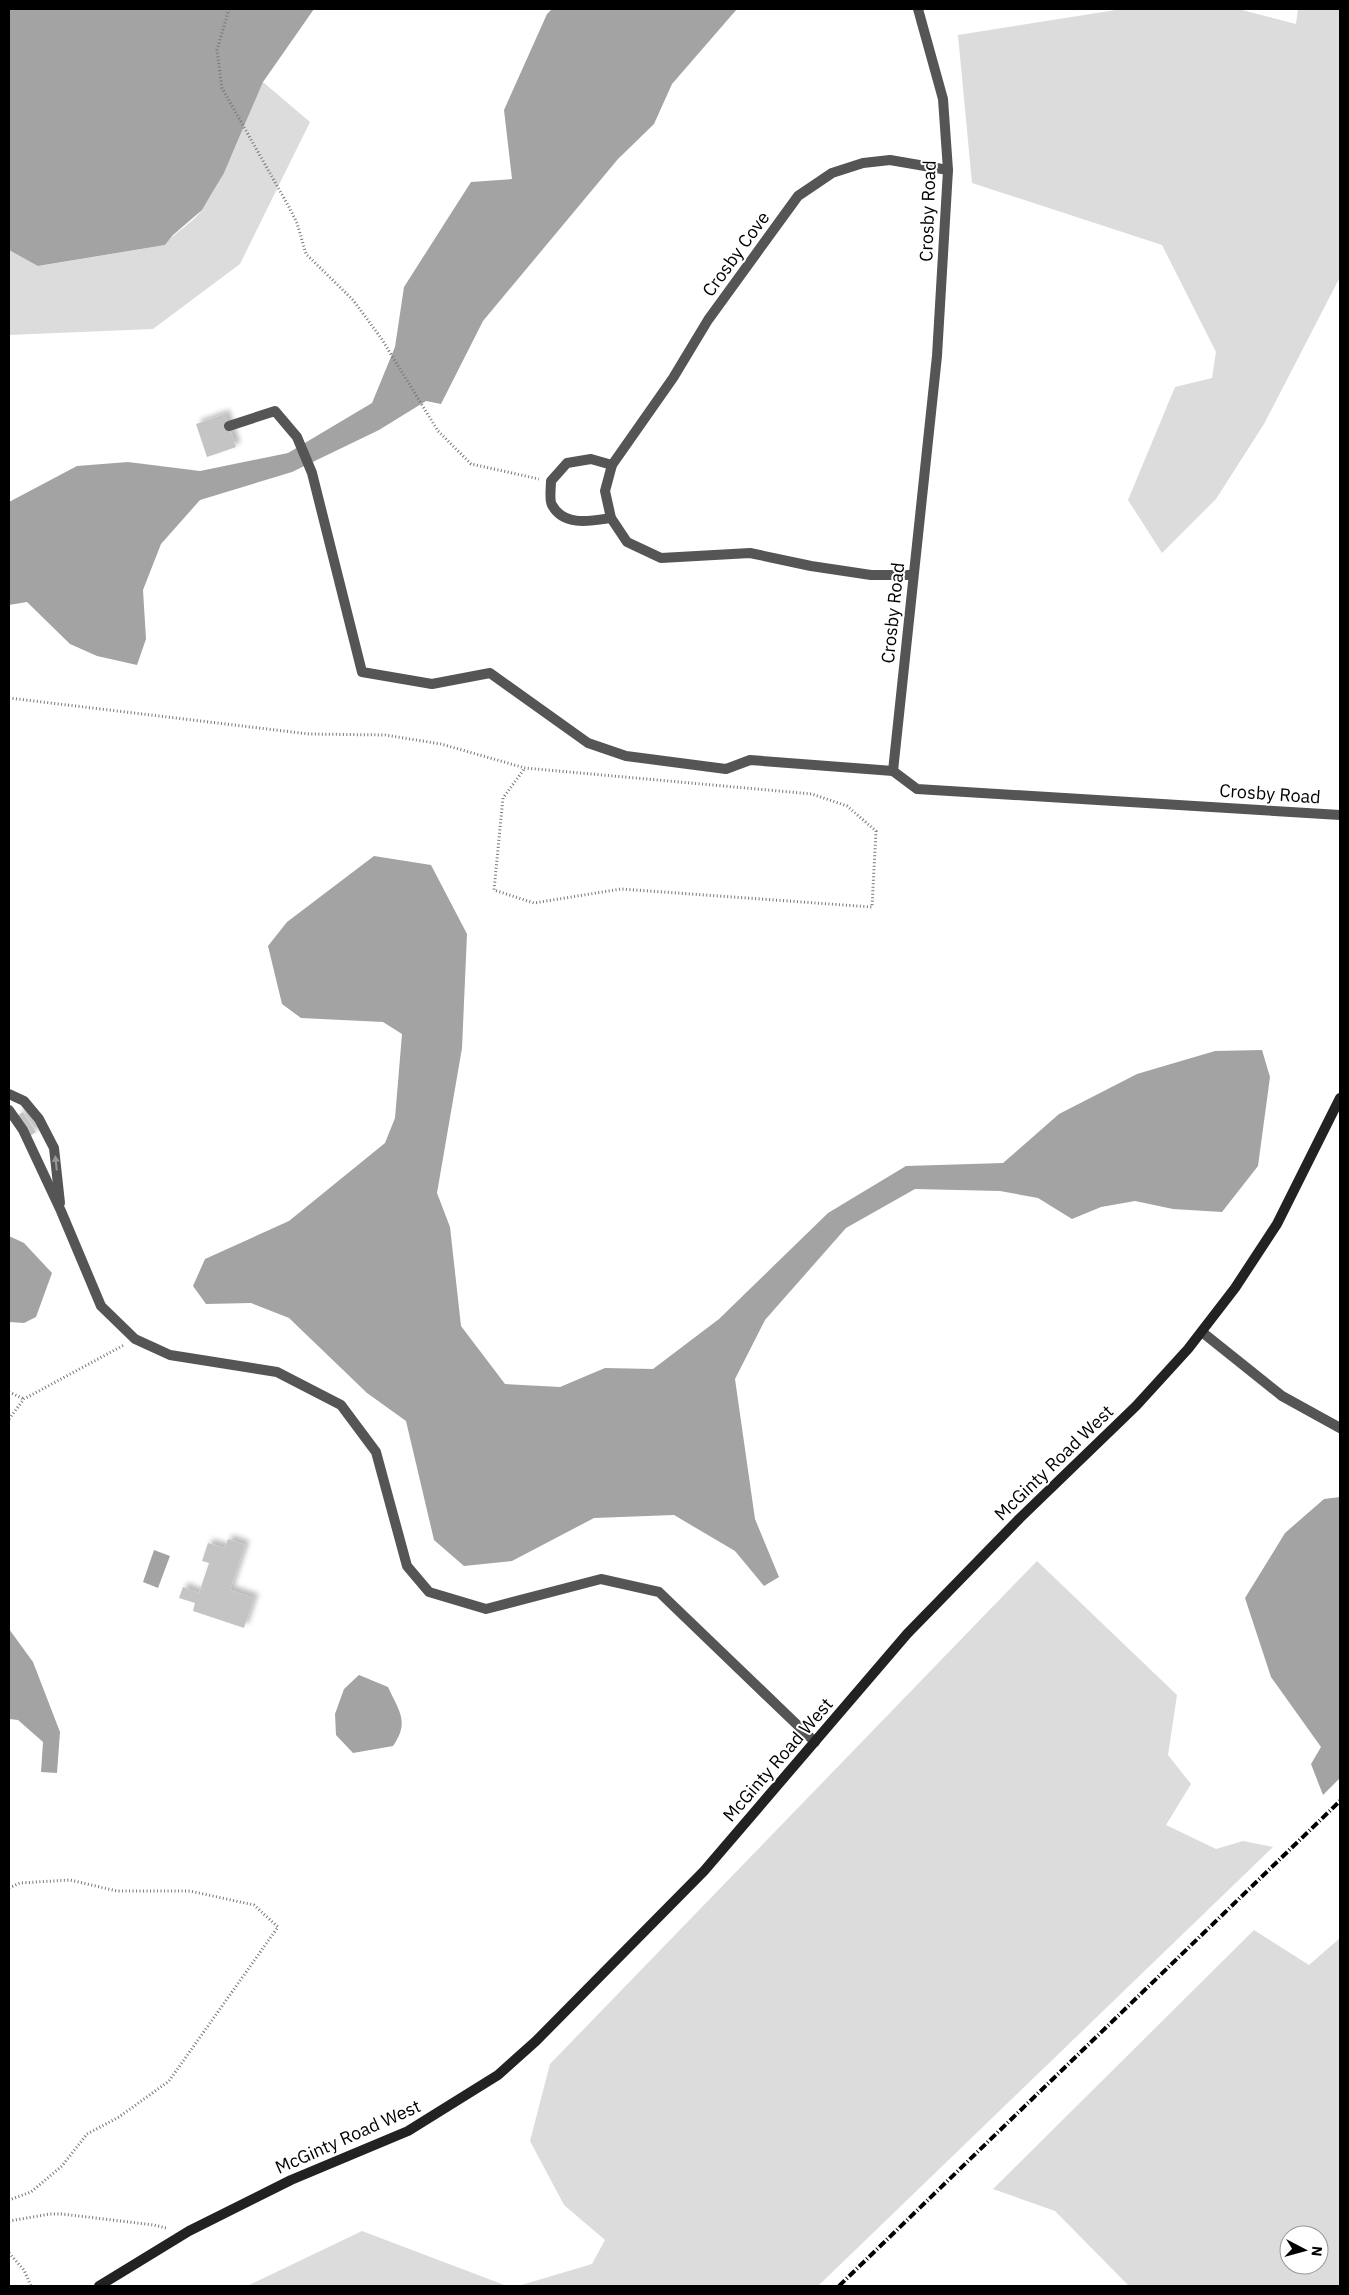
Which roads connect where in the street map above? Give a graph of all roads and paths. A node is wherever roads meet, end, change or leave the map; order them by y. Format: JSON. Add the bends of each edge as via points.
{"nodes":[{"id":1,"x":229,"y":9,"type":"edge"},
{"id":2,"x":918,"y":9,"type":"edge"},
{"id":3,"x":948,"y":170,"type":"junction"},
{"id":4,"x":229,"y":426,"type":"dead end"},
{"id":5,"x":612,"y":465,"type":"junction"},
{"id":6,"x":551,"y":482,"type":"junction"},
{"id":7,"x":610,"y":518,"type":"junction"},
{"id":8,"x":914,"y":576,"type":"junction"},
{"id":9,"x":9,"y":698,"type":"edge"},
{"id":10,"x":525,"y":768,"type":"junction"},
{"id":11,"x":893,"y":771,"type":"junction"},
{"id":12,"x":1340,"y":816,"type":"edge"},
{"id":13,"x":9,"y":1094,"type":"edge"},
{"id":14,"x":1340,"y":1098,"type":"edge"},
{"id":15,"x":9,"y":1110,"type":"edge"},
{"id":16,"x":60,"y":1211,"type":"junction"},
{"id":17,"x":1202,"y":1332,"type":"junction"},
{"id":18,"x":136,"y":1338,"type":"junction"},
{"id":19,"x":9,"y":1392,"type":"edge"},
{"id":20,"x":24,"y":1399,"type":"junction"},
{"id":21,"x":9,"y":1419,"type":"edge"},
{"id":22,"x":1340,"y":1428,"type":"edge"},
{"id":23,"x":814,"y":1742,"type":"junction"},
{"id":24,"x":9,"y":1888,"type":"edge"},
{"id":25,"x":9,"y":2200,"type":"edge"},
{"id":26,"x":9,"y":2221,"type":"edge"},
{"id":27,"x":180,"y":2236,"type":"junction"},
{"id":28,"x":9,"y":2253,"type":"edge"},
{"id":29,"x":31,"y":2286,"type":"edge"},
{"id":30,"x":99,"y":2286,"type":"edge"}],
"edges":[{"from":1,"to":6,"type":"path","via":[[217,50],[222,88],[289,207],[306,254],[353,300],[438,431],[471,464]]},
{"from":2,"to":3,"type":"street","name":"Crosby Road","via":[[944,100]]},
{"from":3,"to":5,"type":"street","name":"Crosby Cove","via":[[890,160],[863,163],[832,173],[798,196],[708,320],[673,378]]},
{"from":3,"to":8,"type":"street","name":"Crosby Road","via":[[937,356]]},
{"from":4,"to":11,"type":"street","via":[[274,411],[297,437],[312,473],[362,672],[432,684],[490,673],[588,743],[626,756],[726,769],[750,760]]},
{"from":5,"to":6,"type":"street","via":[[591,459],[566,463]]},
{"from":5,"to":7,"type":"street","name":"Crosby Cove","via":[[605,491]]},
{"from":6,"to":7,"type":"street","via":[[552,505],[565,519],[586,522]]},
{"from":7,"to":8,"type":"street","name":"Crosby Cove","via":[[627,542],[661,558],[750,553],[820,568],[871,575]]},
{"from":8,"to":11,"type":"street","name":"Crosby Road"},
{"from":9,"to":10,"type":"path","via":[[309,734],[385,735],[441,744]]},
{"from":10,"to":10,"type":"path","via":[[503,798],[494,890],[534,903],[621,889],[872,907],[876,831],[847,806],[812,794]]},
{"from":11,"to":12,"type":"street","name":"Crosby Road","via":[[917,788]]},
{"from":16,"to":13,"type":"street","one_way":true,"via":[[54,1148],[39,1119],[24,1101]]},
{"from":14,"to":17,"type":"main road","name":"McGinty Road West","via":[[1277,1224]]},
{"from":15,"to":16,"type":"street","via":[[23,1130]]},
{"from":16,"to":18,"type":"street","via":[[101,1306]]},
{"from":17,"to":22,"type":"street","via":[[1282,1396]]},
{"from":17,"to":23,"type":"main road","name":"McGinty Road West","via":[[1136,1406],[907,1634]]},
{"from":18,"to":20,"type":"path"},
{"from":18,"to":23,"type":"street","via":[[170,1355],[277,1372],[341,1405],[376,1452],[407,1566],[429,1592],[486,1609],[601,1579],[658,1592]]},
{"from":19,"to":20,"type":"path"},
{"from":20,"to":21,"type":"path"},
{"from":23,"to":27,"type":"main road","name":"McGinty Road West","via":[[704,1870],[536,2041],[498,2075],[408,2132],[291,2180]]},
{"from":24,"to":25,"type":"path","via":[[20,1883],[70,1880],[118,1891],[190,1891],[254,1905],[278,1928],[169,2081],[118,2117],[87,2134],[62,2166],[31,2192]]},
{"from":26,"to":27,"type":"path","via":[[50,2214],[84,2216],[161,2226]]},
{"from":27,"to":30,"type":"main road","name":"McGinty Road West"},
{"from":28,"to":29,"type":"path","via":[[24,2270]]}]}
